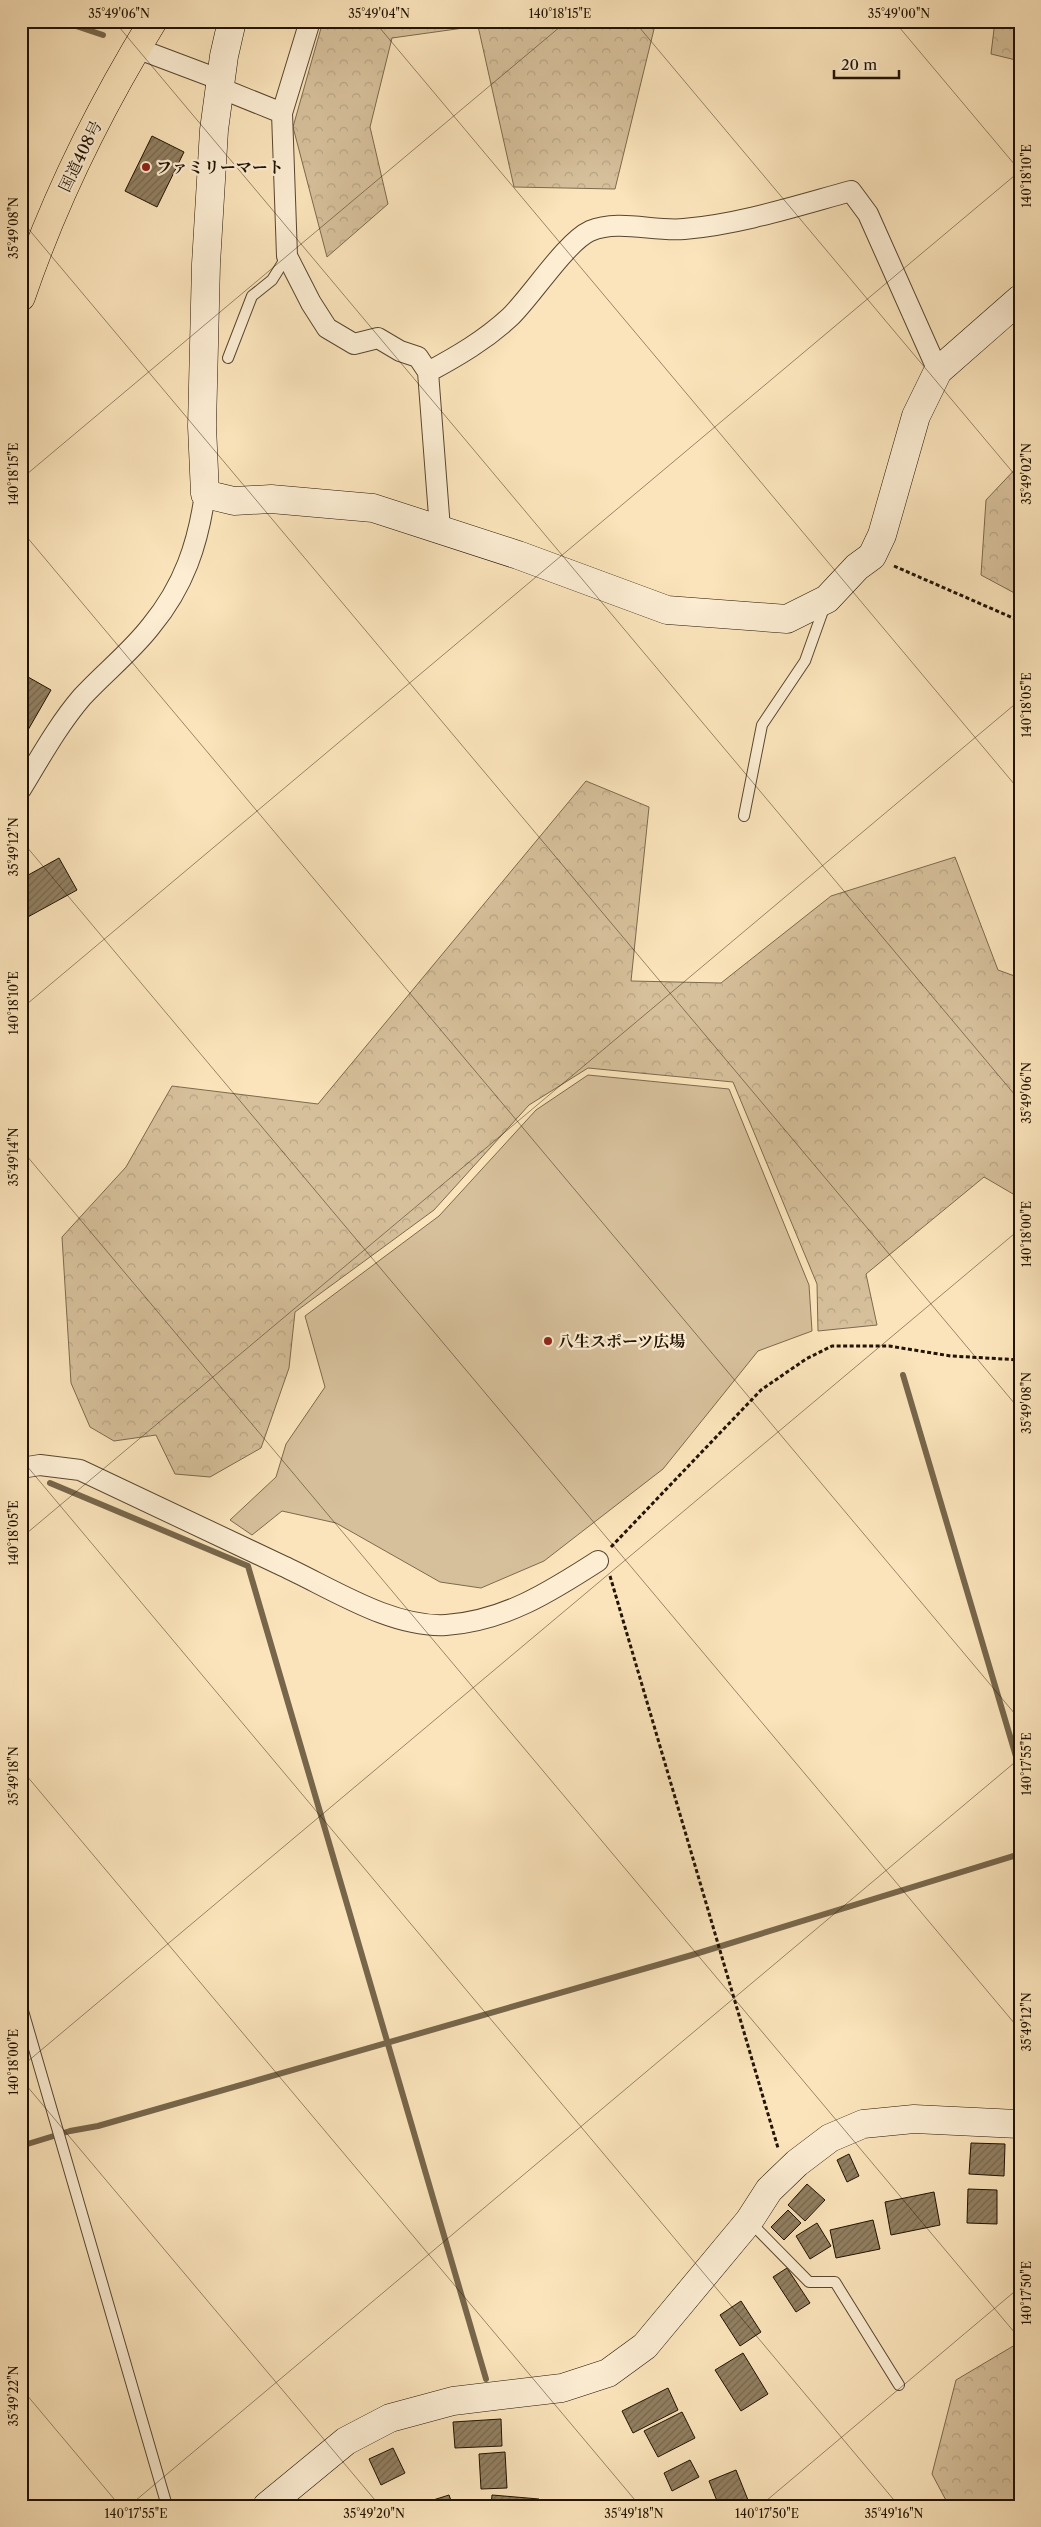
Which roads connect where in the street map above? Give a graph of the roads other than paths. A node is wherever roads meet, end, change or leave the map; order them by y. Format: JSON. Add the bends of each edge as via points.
{"nodes":[{"id":1,"x":153,"y":21,"type":"edge"},
{"id":2,"x":232,"y":21,"type":"edge"},
{"id":3,"x":310,"y":21,"type":"edge"},
{"id":4,"x":136,"y":48,"type":"junction"},
{"id":5,"x":220,"y":84,"type":"junction"},
{"id":6,"x":282,"y":114,"type":"junction"},
{"id":7,"x":287,"y":256,"type":"junction"},
{"id":8,"x":21,"y":297,"type":"edge"},
{"id":9,"x":1020,"y":299,"type":"edge"},
{"id":10,"x":228,"y":358,"type":"dead end"},
{"id":11,"x":938,"y":370,"type":"junction"},
{"id":12,"x":428,"y":372,"type":"junction"},
{"id":13,"x":205,"y":494,"type":"junction"},
{"id":14,"x":440,"y":529,"type":"junction"},
{"id":15,"x":827,"y":599,"type":"junction"},
{"id":16,"x":21,"y":789,"type":"edge"},
{"id":17,"x":744,"y":816,"type":"dead end"},
{"id":18,"x":21,"y":1468,"type":"edge"},
{"id":19,"x":598,"y":1561,"type":"road end"},
{"id":20,"x":21,"y":2004,"type":"edge"},
{"id":21,"x":1020,"y":2124,"type":"edge"},
{"id":22,"x":749,"y":2221,"type":"junction"},
{"id":23,"x":899,"y":2385,"type":"dead end"},
{"id":24,"x":167,"y":2506,"type":"edge"},
{"id":25,"x":267,"y":2506,"type":"edge"}],
"edges":[{"from":1,"to":4,"type":"highway","name":"国道408号"},
{"from":2,"to":5,"type":"street"},
{"from":3,"to":6,"type":"street"},
{"from":4,"to":5,"type":"street"},
{"from":4,"to":8,"type":"highway","name":"国道408号","via":[[83,144]]},
{"from":5,"to":6,"type":"street"},
{"from":5,"to":13,"type":"street","via":[[206,264],[202,426]]},
{"from":6,"to":7,"type":"street"},
{"from":7,"to":10,"type":"lane","via":[[272,280],[252,296]]},
{"from":7,"to":12,"type":"street","via":[[327,328],[354,344],[378,338],[418,357]]},
{"from":9,"to":11,"type":"street"},
{"from":11,"to":12,"type":"street","via":[[868,214],[851,191],[728,222],[683,229],[617,226],[590,232],[568,250],[510,316],[472,349]]},
{"from":11,"to":15,"type":"street","via":[[916,416],[882,535],[872,556]]},
{"from":12,"to":14,"type":"street"},
{"from":13,"to":14,"type":"street","via":[[234,501],[271,499],[373,508]]},
{"from":13,"to":16,"type":"street","via":[[200,531],[182,579],[152,626],[82,698],[49,742]]},
{"from":14,"to":15,"type":"street","via":[[518,554],[667,610],[787,619]]},
{"from":15,"to":17,"type":"lane","via":[[805,662],[762,726]]},
{"from":18,"to":19,"type":"street","via":[[40,1466],[80,1470],[367,1607],[424,1624],[462,1623],[516,1609],[550,1592]]},
{"from":20,"to":24,"type":"lane"},
{"from":21,"to":22,"type":"street","via":[[914,2119],[863,2124],[830,2138],[797,2163],[769,2190]]},
{"from":22,"to":23,"type":"lane","via":[[809,2282],[835,2282]]},
{"from":22,"to":25,"type":"street","via":[[644,2346],[608,2373],[562,2388],[453,2401],[390,2418],[346,2441]]}]}
